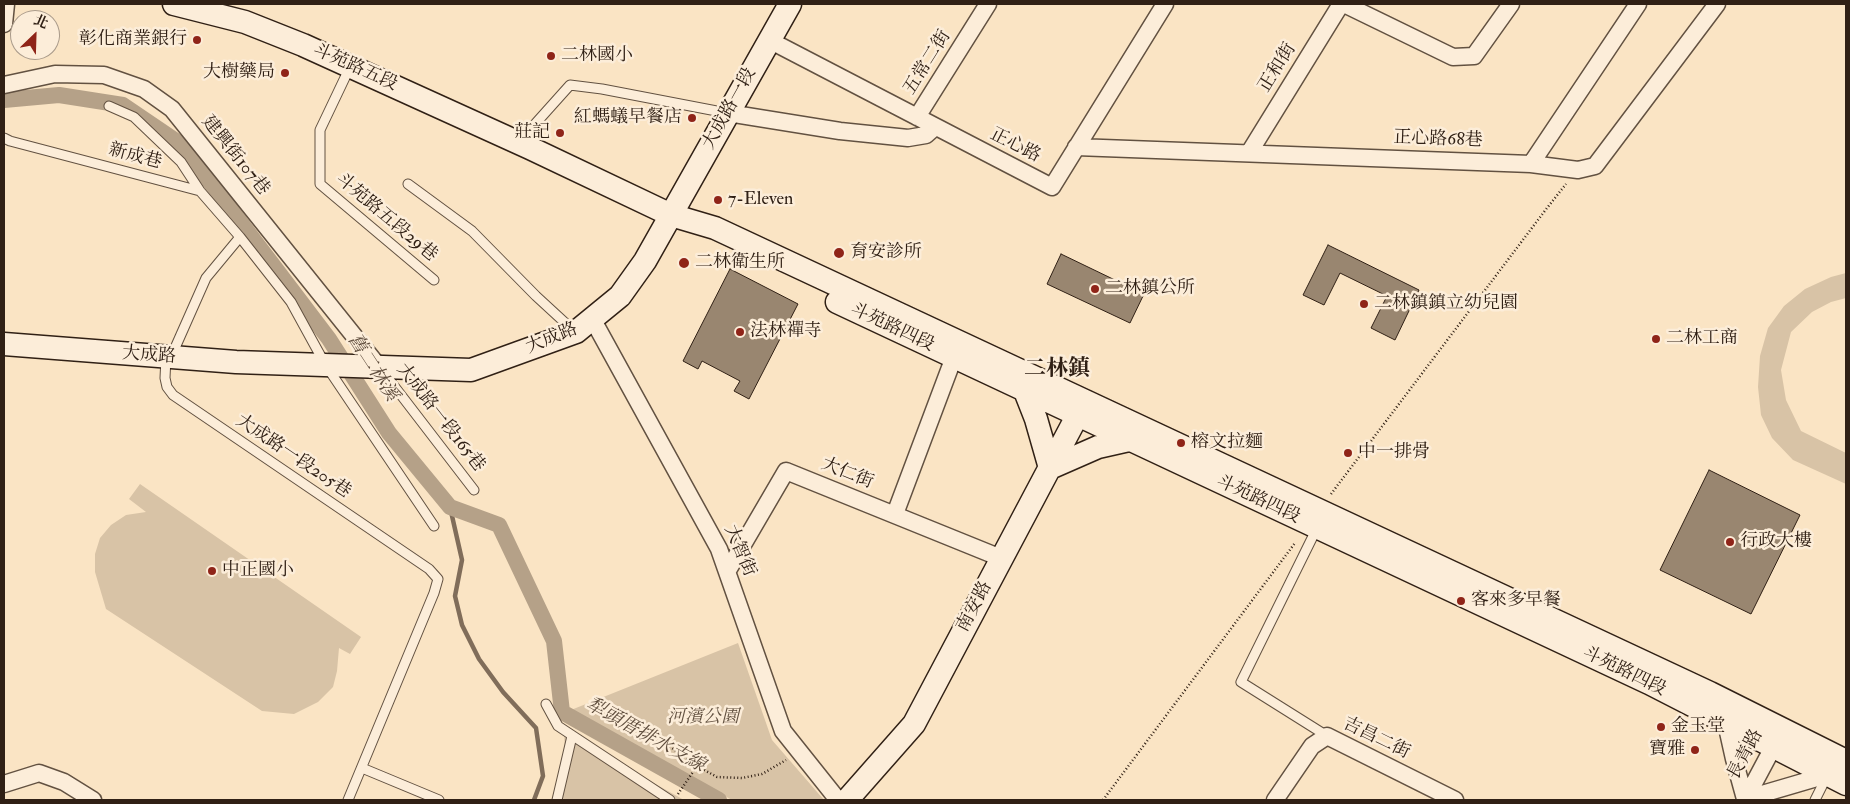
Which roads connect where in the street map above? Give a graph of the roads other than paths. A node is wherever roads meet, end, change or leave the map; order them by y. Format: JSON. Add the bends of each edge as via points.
{"nodes":[{"id":1,"x":6,"y":4,"type":"edge"},
{"id":2,"x":174,"y":4,"type":"edge"},
{"id":3,"x":790,"y":4,"type":"edge"},
{"id":4,"x":988,"y":4,"type":"edge"},
{"id":5,"x":1165,"y":4,"type":"edge"},
{"id":6,"x":1343,"y":4,"type":"edge"},
{"id":7,"x":1511,"y":4,"type":"edge"},
{"id":8,"x":1638,"y":4,"type":"edge"},
{"id":9,"x":1717,"y":4,"type":"edge"},
{"id":10,"x":4,"y":24,"type":"edge"},
{"id":11,"x":769,"y":40,"type":"junction"},
{"id":12,"x":350,"y":66,"type":"junction"},
{"id":13,"x":4,"y":85,"type":"edge"},
{"id":14,"x":110,"y":106,"type":"dead end"},
{"id":15,"x":728,"y":113,"type":"junction"},
{"id":16,"x":917,"y":117,"type":"junction"},
{"id":17,"x":935,"y":127,"type":"junction"},
{"id":18,"x":4,"y":138,"type":"edge"},
{"id":19,"x":524,"y":146,"type":"junction"},
{"id":20,"x":1076,"y":147,"type":"junction"},
{"id":21,"x":1249,"y":153,"type":"junction"},
{"id":22,"x":1531,"y":164,"type":"junction"},
{"id":23,"x":408,"y":184,"type":"dead end"},
{"id":24,"x":200,"y":191,"type":"junction"},
{"id":25,"x":671,"y":215,"type":"junction"},
{"id":26,"x":240,"y":237,"type":"junction"},
{"id":27,"x":434,"y":280,"type":"dead end"},
{"id":28,"x":584,"y":326,"type":"junction"},
{"id":29,"x":4,"y":344,"type":"edge"},
{"id":30,"x":169,"y":357,"type":"junction"},
{"id":31,"x":954,"y":357,"type":"junction"},
{"id":32,"x":325,"y":364,"type":"junction"},
{"id":33,"x":380,"y":367,"type":"junction"},
{"id":34,"x":1025,"y":390,"type":"junction"},
{"id":35,"x":1082,"y":408,"type":"junction"},
{"id":36,"x":1129,"y":440,"type":"junction"},
{"id":37,"x":1050,"y":468,"type":"junction"},
{"id":38,"x":474,"y":490,"type":"dead end"},
{"id":39,"x":895,"y":514,"type":"junction"},
{"id":40,"x":1315,"y":520,"type":"junction"},
{"id":41,"x":434,"y":526,"type":"dead end"},
{"id":42,"x":1002,"y":558,"type":"junction"},
{"id":43,"x":727,"y":572,"type":"junction"},
{"id":44,"x":546,"y":704,"type":"dead end"},
{"id":45,"x":1726,"y":723,"type":"junction"},
{"id":46,"x":572,"y":736,"type":"junction"},
{"id":47,"x":1328,"y":736,"type":"junction"},
{"id":48,"x":1778,"y":738,"type":"junction"},
{"id":49,"x":1846,"y":761,"type":"edge"},
{"id":50,"x":362,"y":768,"type":"junction"},
{"id":51,"x":1837,"y":779,"type":"edge"},
{"id":52,"x":4,"y":784,"type":"edge"},
{"id":53,"x":93,"y":800,"type":"edge"},
{"id":54,"x":348,"y":800,"type":"edge"},
{"id":55,"x":439,"y":800,"type":"edge"},
{"id":56,"x":557,"y":800,"type":"edge"},
{"id":57,"x":670,"y":800,"type":"edge"},
{"id":58,"x":838,"y":800,"type":"edge"},
{"id":59,"x":846,"y":800,"type":"edge"},
{"id":60,"x":1275,"y":800,"type":"edge"},
{"id":61,"x":1455,"y":800,"type":"edge"},
{"id":62,"x":1745,"y":800,"type":"edge"},
{"id":63,"x":1815,"y":800,"type":"edge"}],
"edges":[{"from":1,"to":10,"type":"street"},
{"from":2,"to":12,"type":"main road","name":"斗苑路五段","via":[[244,22]]},
{"from":3,"to":11,"type":"main road","name":"大成路一段"},
{"from":4,"to":16,"type":"street","name":"五常二街"},
{"from":5,"to":20,"type":"street","name":"正心路"},
{"from":6,"to":7,"type":"street","via":[[1453,57],[1474,56]]},
{"from":6,"to":21,"type":"street","name":"正和街"},
{"from":8,"to":22,"type":"street"},
{"from":9,"to":22,"type":"street","name":"正心路68巷","via":[[1595,166],[1578,170]]},
{"from":11,"to":15,"type":"main road","name":"大成路一段"},
{"from":11,"to":16,"type":"street","name":"正心路"},
{"from":12,"to":19,"type":"main road","name":"斗苑路五段"},
{"from":12,"to":27,"type":"lane","name":"斗苑路五段29巷","via":[[320,130],[320,184]]},
{"from":13,"to":33,"type":"street","name":"建興街107巷","via":[[55,74],[104,75],[144,89],[172,109]]},
{"from":14,"to":24,"type":"lane","via":[[134,117],[154,134],[181,162]]},
{"from":15,"to":17,"type":"street","via":[[908,138],[926,135]]},
{"from":15,"to":19,"type":"lane","via":[[570,85]]},
{"from":15,"to":25,"type":"main road","name":"大成路一段"},
{"from":16,"to":17,"type":"street","name":"正心路"},
{"from":17,"to":20,"type":"street","name":"正心路","via":[[1052,187]]},
{"from":18,"to":24,"type":"lane","name":"新成巷"},
{"from":19,"to":25,"type":"main road","name":"斗苑路四段"},
{"from":20,"to":21,"type":"street","name":"正心路68巷"},
{"from":21,"to":22,"type":"street","name":"正心路68巷"},
{"from":23,"to":28,"type":"lane","via":[[472,231],[536,296]]},
{"from":24,"to":26,"type":"lane"},
{"from":25,"to":28,"type":"main road","name":"大成路","via":[[645,261],[620,296]]},
{"from":25,"to":31,"type":"main road","name":"斗苑路四段","via":[[705,241]]},
{"from":25,"to":35,"type":"main road","name":"斗苑路四段","via":[[715,228]]},
{"from":26,"to":30,"type":"lane","via":[[206,278]]},
{"from":26,"to":32,"type":"lane","via":[[291,302]]},
{"from":28,"to":33,"type":"main road","name":"大成路","via":[[471,370]]},
{"from":28,"to":43,"type":"street","name":"大智街","via":[[719,549]]},
{"from":29,"to":30,"type":"main road","name":"大成路"},
{"from":30,"to":32,"type":"main road","name":"大成路"},
{"from":30,"to":50,"type":"lane","name":"大成路一段205巷","via":[[165,378],[166,387],[173,395],[429,569],[438,579]]},
{"from":31,"to":34,"type":"main road","name":"斗苑路四段"},
{"from":31,"to":39,"type":"street"},
{"from":32,"to":33,"type":"main road","name":"大成路"},
{"from":32,"to":41,"type":"lane"},
{"from":33,"to":38,"type":"lane","name":"大成路一段165巷"},
{"from":34,"to":35,"type":"main road","name":"斗苑路四段"},
{"from":34,"to":37,"type":"main road"},
{"from":35,"to":36,"type":"main road","name":"斗苑路四段"},
{"from":35,"to":37,"type":"main road","name":"南安路"},
{"from":35,"to":40,"type":"main road","name":"斗苑路四段"},
{"from":36,"to":37,"type":"main road","via":[[1098,446]]},
{"from":36,"to":40,"type":"main road","name":"斗苑路四段"},
{"from":37,"to":42,"type":"main road","name":"南安路"},
{"from":39,"to":42,"type":"street","name":"大仁街"},
{"from":39,"to":43,"type":"street","name":"大仁街","via":[[786,471]]},
{"from":40,"to":45,"type":"main road","name":"斗苑路四段"},
{"from":40,"to":47,"type":"lane","via":[[1241,682]]},
{"from":40,"to":48,"type":"main road","name":"斗苑路四段","via":[[1710,693]]},
{"from":42,"to":59,"type":"main road","name":"南安路","via":[[914,724]]},
{"from":43,"to":58,"type":"street","name":"大智街","via":[[783,731]]},
{"from":44,"to":46,"type":"lane","via":[[558,726]]},
{"from":45,"to":48,"type":"main road","name":"斗苑路四段"},
{"from":45,"to":62,"type":"street"},
{"from":46,"to":56,"type":"lane"},
{"from":46,"to":57,"type":"lane"},
{"from":47,"to":60,"type":"street","name":"吉昌二街","via":[[1312,746]]},
{"from":47,"to":61,"type":"street","name":"吉昌二街"},
{"from":48,"to":49,"type":"main road","name":"斗苑路四段"},
{"from":48,"to":51,"type":"main road","name":"斗苑路四段"},
{"from":48,"to":62,"type":"street","name":"長青路"},
{"from":50,"to":54,"type":"lane"},
{"from":50,"to":55,"type":"lane"},
{"from":51,"to":62,"type":"street"},
{"from":51,"to":63,"type":"lane"},
{"from":52,"to":53,"type":"street","via":[[40,773],[64,782]]}]}
